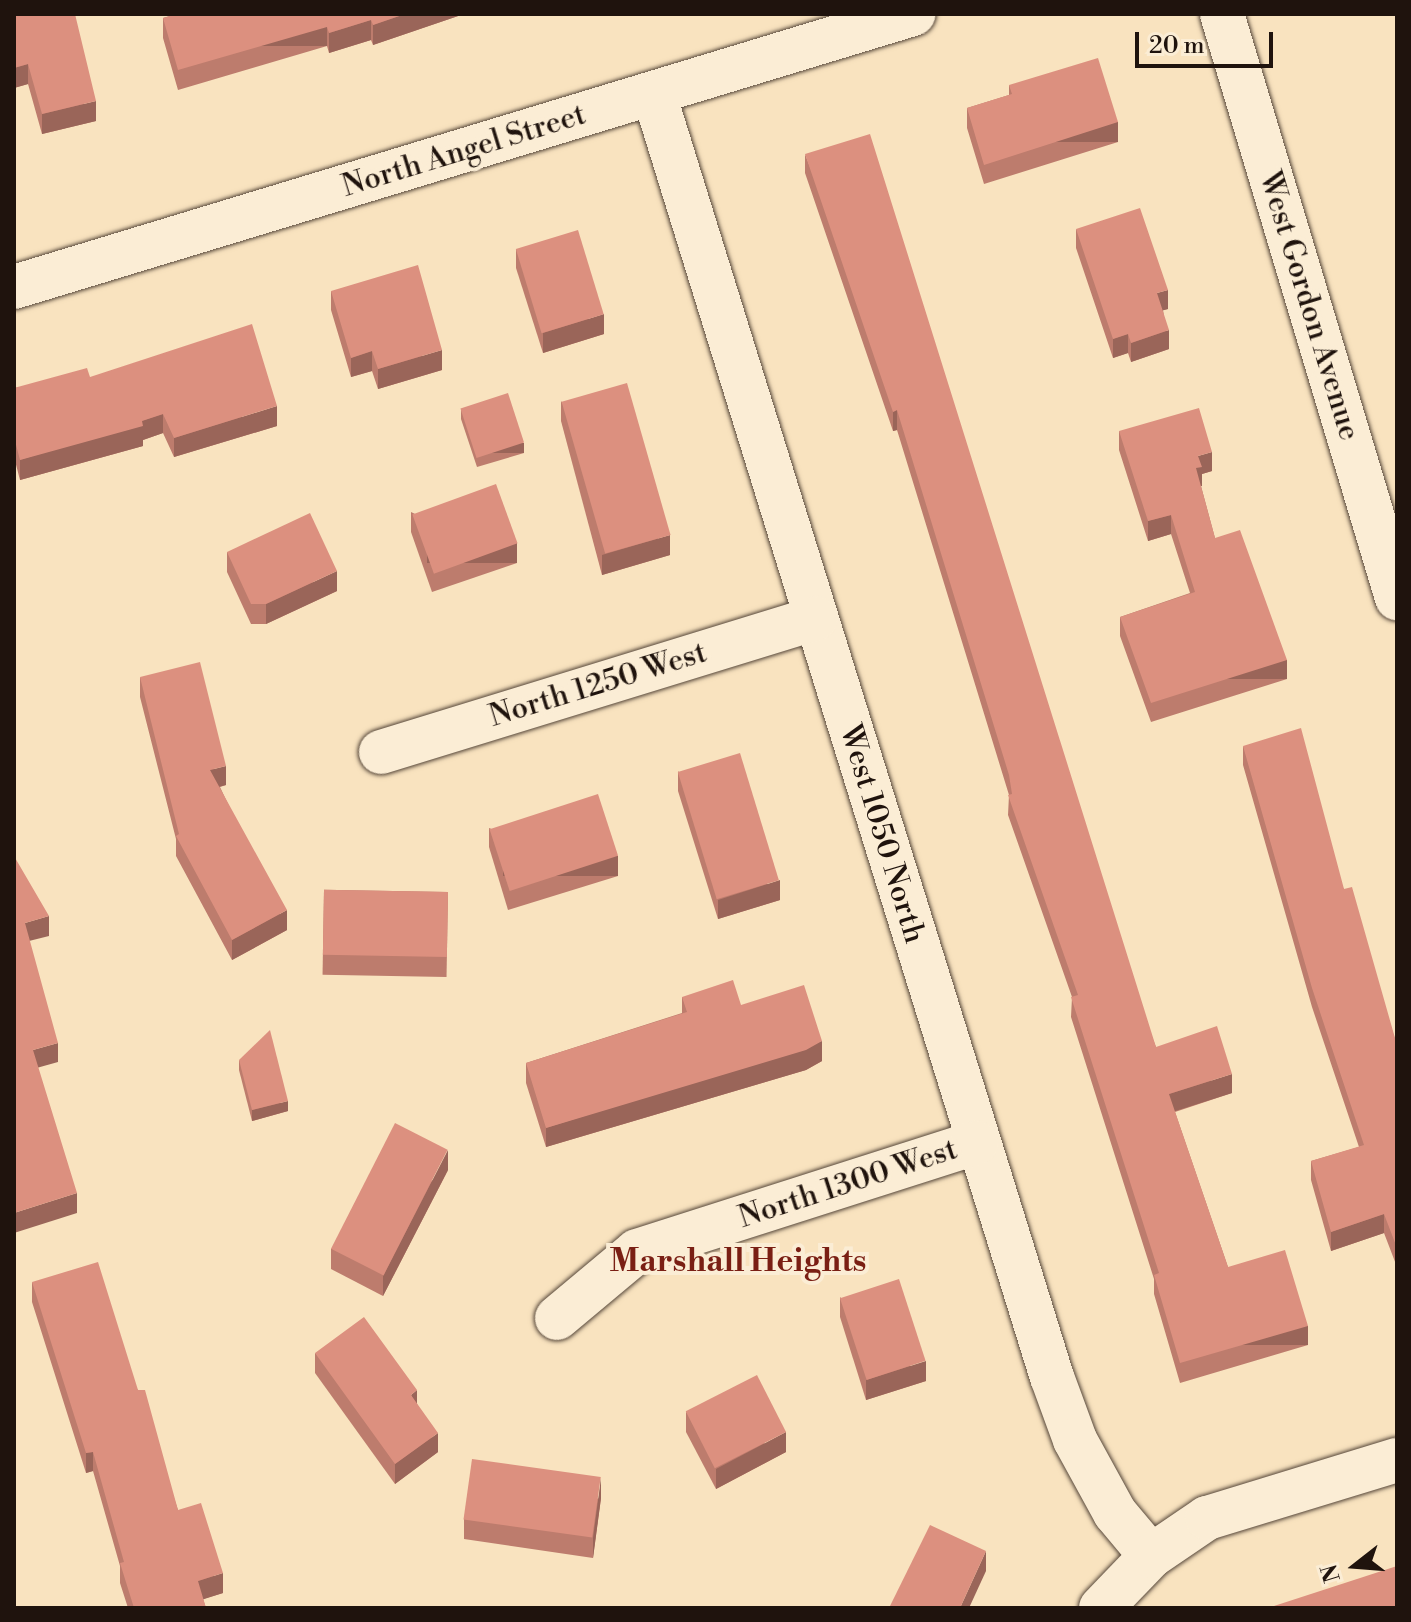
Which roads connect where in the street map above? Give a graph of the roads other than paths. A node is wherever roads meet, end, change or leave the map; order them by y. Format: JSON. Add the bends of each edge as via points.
{"nodes":[{"id":1,"x":913,"y":14,"type":"edge"},
{"id":2,"x":1222,"y":14,"type":"edge"},
{"id":3,"x":654,"y":94,"type":"junction"},
{"id":4,"x":14,"y":287,"type":"edge"},
{"id":5,"x":1397,"y":598,"type":"edge"},
{"id":6,"x":816,"y":618,"type":"junction"},
{"id":7,"x":381,"y":752,"type":"dead end"},
{"id":8,"x":976,"y":1143,"type":"junction"},
{"id":9,"x":557,"y":1318,"type":"dead end"},
{"id":10,"x":1397,"y":1460,"type":"edge"},
{"id":11,"x":1151,"y":1556,"type":"junction"},
{"id":12,"x":1101,"y":1608,"type":"edge"}],
"edges":[{"from":1,"to":3,"type":"street","name":"North Angel Street"},
{"from":2,"to":5,"type":"street","name":"West Gordon Avenue"},
{"from":3,"to":4,"type":"street","name":"North Angel Street"},
{"from":3,"to":6,"type":"street","name":"West 1050 North"},
{"from":6,"to":7,"type":"street","name":"North 1250 West"},
{"from":6,"to":8,"type":"street","name":"West 1050 North"},
{"from":8,"to":9,"type":"street","name":"North 1300 West","via":[[637,1251]]},
{"from":8,"to":11,"type":"street","name":"West 1050 North","via":[[1075,1440],[1115,1513]]},
{"from":10,"to":11,"type":"street","via":[[1207,1518]]},
{"from":11,"to":12,"type":"street"}]}
